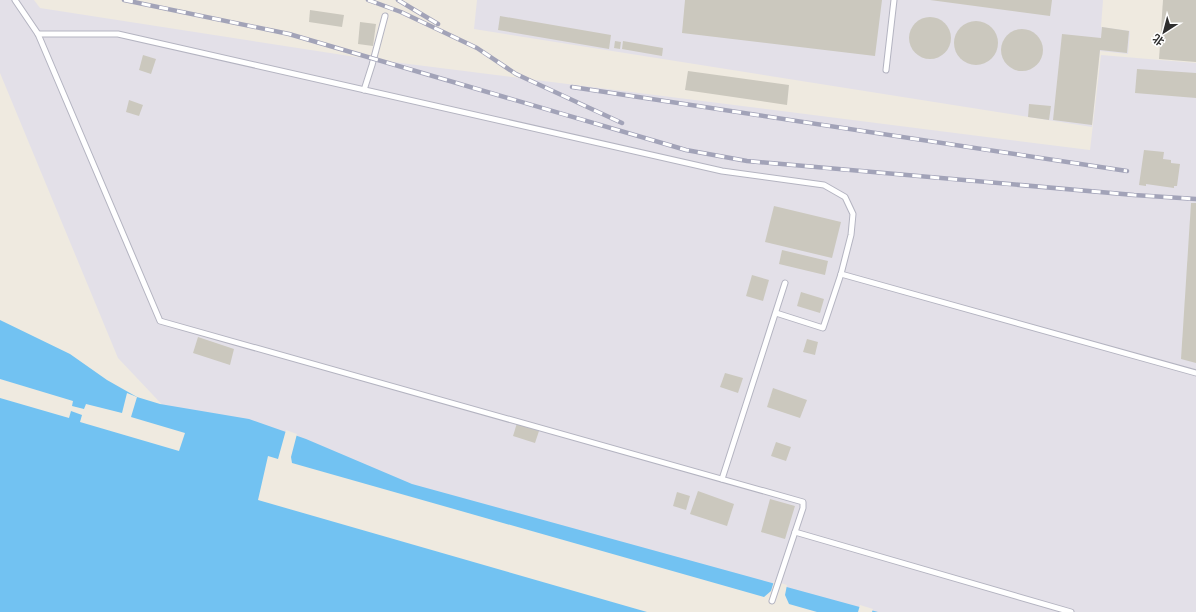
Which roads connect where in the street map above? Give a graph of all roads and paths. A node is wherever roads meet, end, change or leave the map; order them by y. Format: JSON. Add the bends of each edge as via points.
{"nodes":[{"id":1,"x":15,"y":0,"type":"edge"},
{"id":2,"x":894,"y":0,"type":"edge"},
{"id":3,"x":385,"y":16,"type":"dead end"},
{"id":4,"x":38,"y":34,"type":"junction"},
{"id":5,"x":886,"y":70,"type":"dead end"},
{"id":6,"x":364,"y":90,"type":"junction"},
{"id":7,"x":840,"y":274,"type":"junction"},
{"id":8,"x":785,"y":283,"type":"dead end"},
{"id":9,"x":776,"y":313,"type":"junction"},
{"id":10,"x":1196,"y":373,"type":"edge"},
{"id":11,"x":722,"y":479,"type":"junction"},
{"id":12,"x":795,"y":532,"type":"junction"},
{"id":13,"x":772,"y":602,"type":"dead end"},
{"id":14,"x":1071,"y":612,"type":"edge"}],
"edges":[{"from":1,"to":4,"type":"lane"},
{"from":2,"to":5,"type":"lane"},
{"from":3,"to":6,"type":"lane"},
{"from":4,"to":6,"type":"lane","via":[[118,34]]},
{"from":4,"to":11,"type":"lane","via":[[160,321]]},
{"from":6,"to":7,"type":"lane","via":[[722,171],[824,185],[845,197],[854,214],[852,234]]},
{"from":7,"to":9,"type":"lane","via":[[823,328]]},
{"from":7,"to":10,"type":"lane"},
{"from":8,"to":9,"type":"lane"},
{"from":9,"to":11,"type":"lane"},
{"from":11,"to":12,"type":"lane","via":[[803,502]]},
{"from":12,"to":13,"type":"lane"},
{"from":12,"to":14,"type":"lane"}]}
